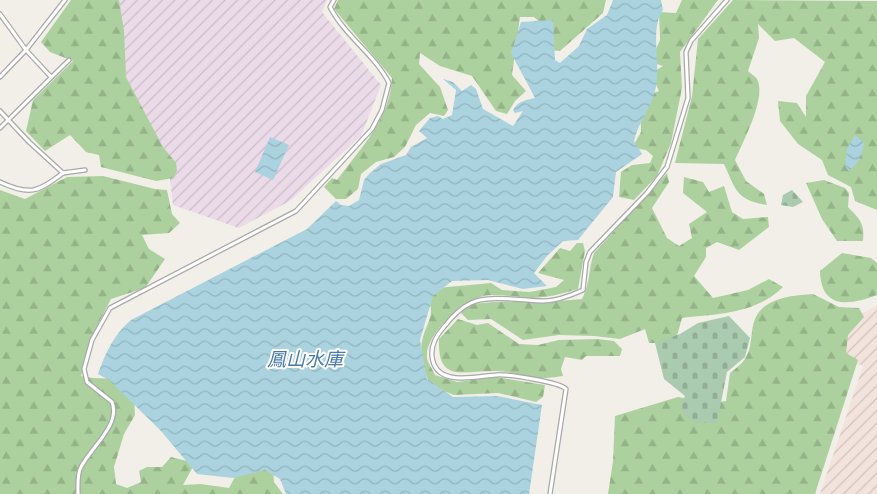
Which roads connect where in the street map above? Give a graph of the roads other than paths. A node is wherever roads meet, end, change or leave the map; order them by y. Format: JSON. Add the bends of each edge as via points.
{"nodes":[{"id":1,"x":65,"y":0,"type":"edge"},
{"id":2,"x":334,"y":0,"type":"edge"},
{"id":3,"x":727,"y":0,"type":"edge"},
{"id":4,"x":0,"y":14,"type":"edge"},
{"id":5,"x":26,"y":50,"type":"junction"},
{"id":6,"x":69,"y":60,"type":"dead end"},
{"id":7,"x":0,"y":77,"type":"edge"},
{"id":8,"x":51,"y":78,"type":"junction"},
{"id":9,"x":0,"y":111,"type":"edge"},
{"id":10,"x":9,"y":119,"type":"junction"},
{"id":11,"x":0,"y":128,"type":"edge"},
{"id":12,"x":85,"y":170,"type":"dead end"},
{"id":13,"x":63,"y":173,"type":"junction"},
{"id":14,"x":0,"y":182,"type":"edge"},
{"id":15,"x":78,"y":494,"type":"edge"},
{"id":16,"x":550,"y":494,"type":"edge"}],
"edges":[{"from":1,"to":5,"type":"street"},
{"from":2,"to":15,"type":"street","via":[[330,7],[335,18],[383,71],[389,84],[382,110],[372,129],[296,211],[110,308],[92,340],[84,369],[88,382],[112,402],[115,416],[80,468]]},
{"from":3,"to":16,"type":"street","via":[[701,28],[686,52],[688,98],[666,167],[590,252],[583,290],[553,300],[472,302],[454,316],[435,338],[432,362],[437,370],[448,376],[466,379],[498,375],[555,383],[566,389]]},
{"from":4,"to":5,"type":"street"},
{"from":5,"to":7,"type":"street"},
{"from":5,"to":8,"type":"street"},
{"from":6,"to":8,"type":"street"},
{"from":8,"to":10,"type":"street"},
{"from":9,"to":10,"type":"street"},
{"from":10,"to":11,"type":"street"},
{"from":10,"to":13,"type":"street"},
{"from":12,"to":13,"type":"street"},
{"from":13,"to":14,"type":"street","via":[[33,191],[16,190]]}]}
